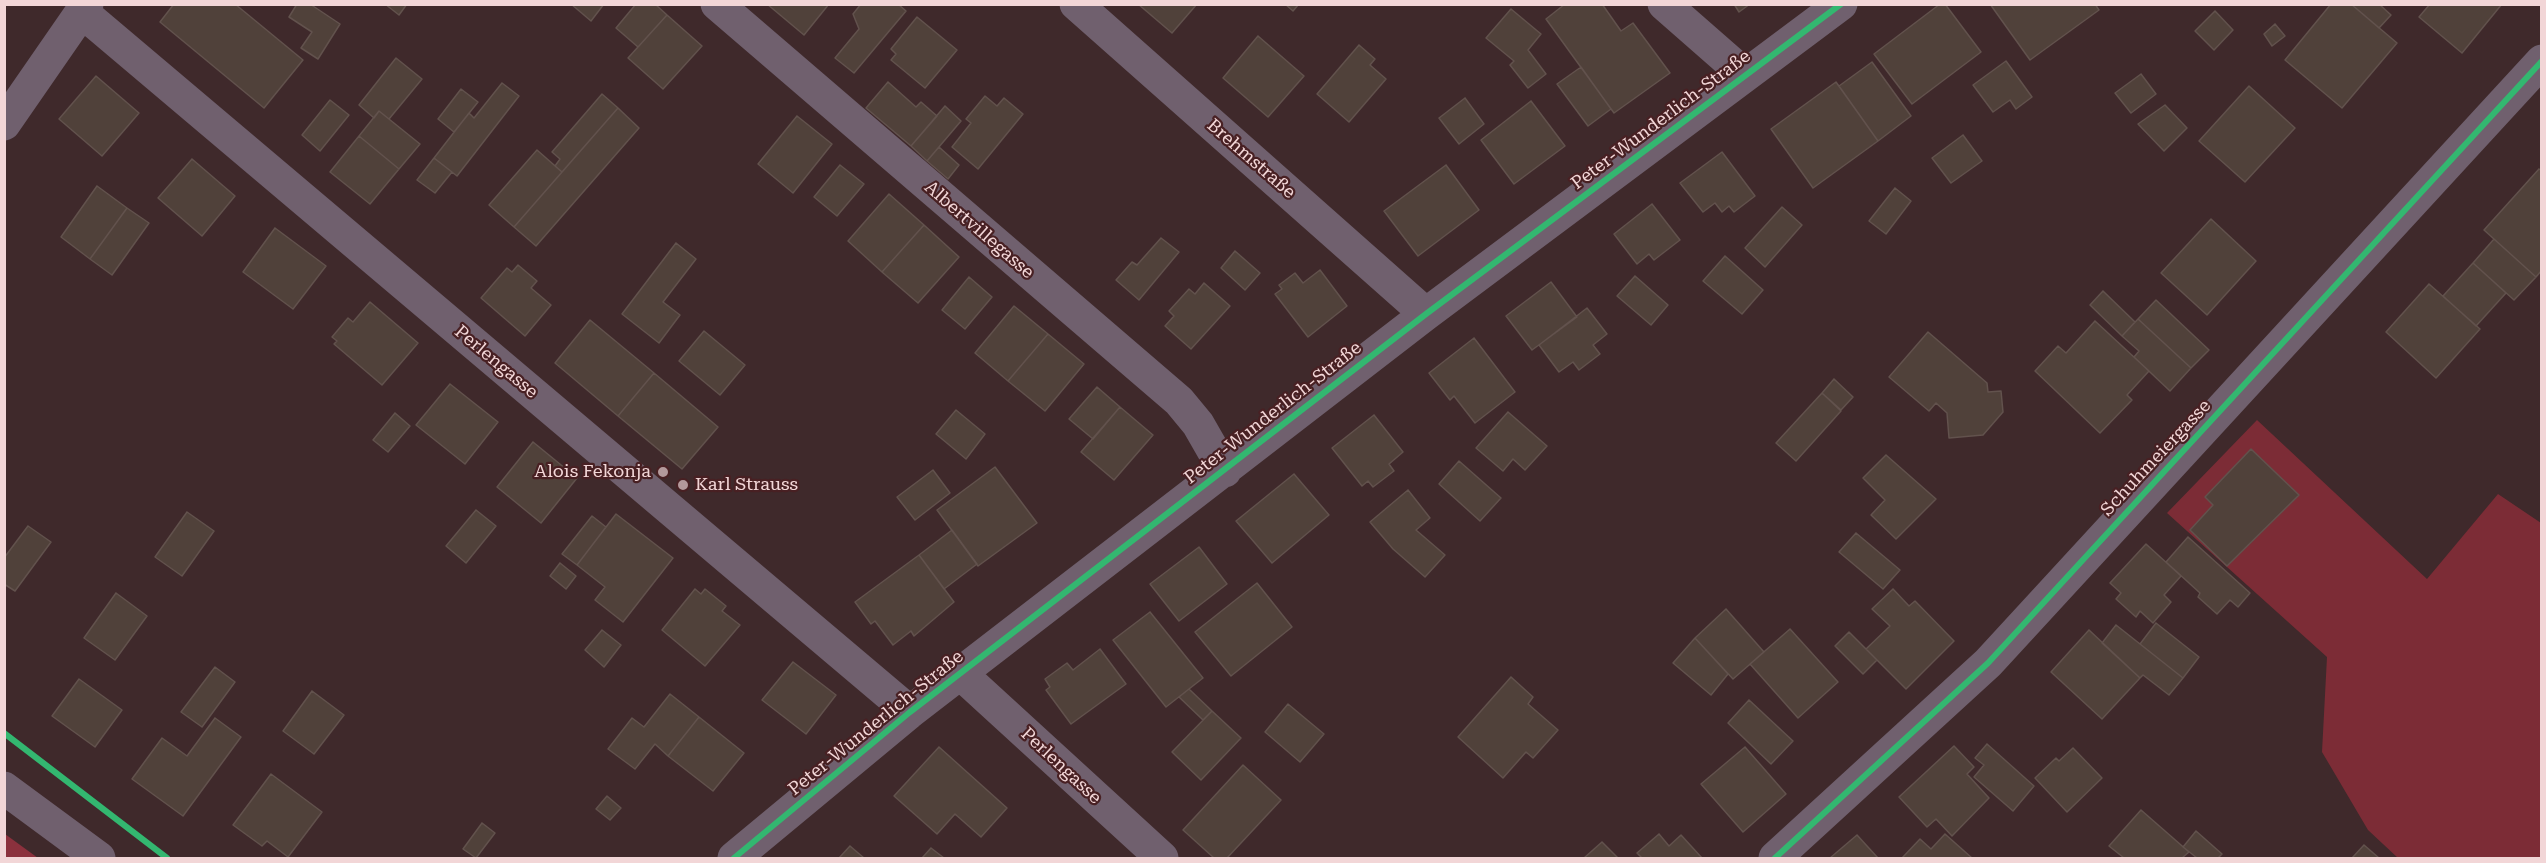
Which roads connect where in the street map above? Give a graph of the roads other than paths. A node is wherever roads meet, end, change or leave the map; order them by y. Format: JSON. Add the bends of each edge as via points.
{"nodes":[{"id":1,"x":717,"y":4,"type":"edge"},
{"id":2,"x":1076,"y":4,"type":"edge"},
{"id":3,"x":1664,"y":4,"type":"edge"},
{"id":4,"x":1841,"y":4,"type":"edge"},
{"id":5,"x":75,"y":10,"type":"edge"},
{"id":6,"x":2541,"y":61,"type":"edge"},
{"id":7,"x":1746,"y":75,"type":"junction"},
{"id":8,"x":4,"y":124,"type":"edge"},
{"id":9,"x":1426,"y":314,"type":"junction"},
{"id":10,"x":1224,"y":471,"type":"junction"},
{"id":11,"x":961,"y":674,"type":"junction"},
{"id":12,"x":910,"y":712,"type":"junction"},
{"id":13,"x":4,"y":788,"type":"edge"},
{"id":14,"x":99,"y":858,"type":"edge"},
{"id":15,"x":734,"y":858,"type":"edge"},
{"id":16,"x":1162,"y":858,"type":"edge"},
{"id":17,"x":1775,"y":858,"type":"edge"}],
"edges":[{"from":1,"to":10,"type":"street","name":"Albertvillegasse","via":[[1179,401],[1198,424]]},
{"from":2,"to":9,"type":"street","name":"Brehmstraße"},
{"from":3,"to":7,"type":"street"},
{"from":4,"to":7,"type":"street","name":"Peter-Wunderlich-Straße"},
{"from":5,"to":8,"type":"street"},
{"from":5,"to":12,"type":"street","name":"Perlengasse"},
{"from":6,"to":17,"type":"street","name":"Schuhmeiergasse","via":[[1988,663]]},
{"from":7,"to":9,"type":"street","name":"Peter-Wunderlich-Straße"},
{"from":9,"to":10,"type":"street","name":"Peter-Wunderlich-Straße"},
{"from":10,"to":11,"type":"street","name":"Peter-Wunderlich-Straße"},
{"from":11,"to":12,"type":"street","name":"Peter-Wunderlich-Straße"},
{"from":11,"to":16,"type":"street","name":"Perlengasse"},
{"from":12,"to":15,"type":"street","name":"Peter-Wunderlich-Straße"},
{"from":13,"to":14,"type":"street"}]}
